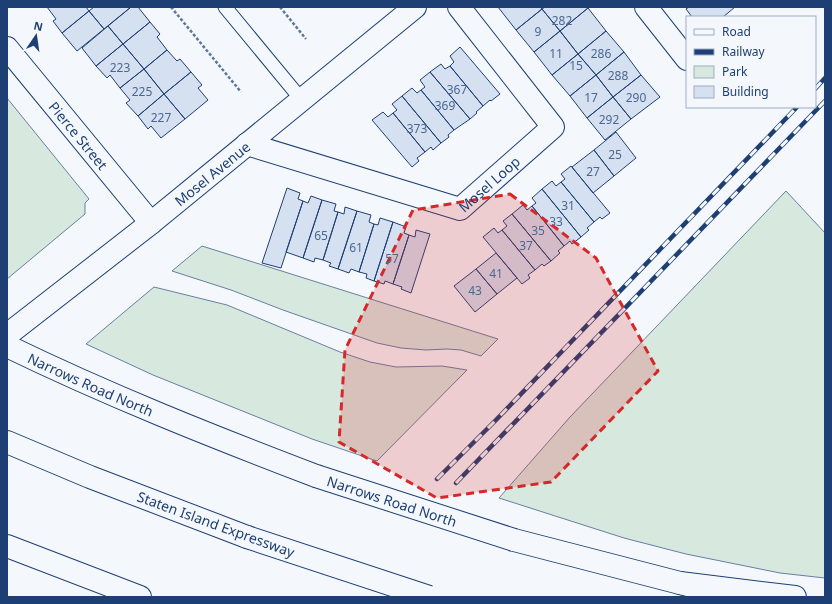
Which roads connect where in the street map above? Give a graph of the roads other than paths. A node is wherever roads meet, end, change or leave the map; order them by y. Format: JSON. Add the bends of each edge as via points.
{"nodes":[{"id":1,"x":225,"y":7,"type":"edge"},
{"id":2,"x":415,"y":7,"type":"edge"},
{"id":3,"x":460,"y":7,"type":"edge"},
{"id":4,"x":646,"y":7,"type":"edge"},
{"id":5,"x":7,"y":48,"type":"edge"},
{"id":6,"x":686,"y":58,"type":"edge"},
{"id":7,"x":301,"y":99,"type":"junction"},
{"id":8,"x":247,"y":144,"type":"junction"},
{"id":9,"x":151,"y":222,"type":"junction"},
{"id":10,"x":7,"y":335,"type":"edge"},
{"id":11,"x":7,"y":346,"type":"edge"},
{"id":12,"x":16,"y":446,"type":"edge"},
{"id":13,"x":7,"y":546,"type":"edge"},
{"id":14,"x":680,"y":584,"type":"junction"},
{"id":15,"x":140,"y":597,"type":"edge"},
{"id":16,"x":429,"y":597,"type":"edge"},
{"id":17,"x":732,"y":597,"type":"edge"},
{"id":18,"x":796,"y":597,"type":"edge"}],
"edges":[{"from":1,"to":7,"type":"lane"},
{"from":2,"to":7,"type":"main road","name":"Mosel Avenue"},
{"from":3,"to":8,"type":"main road","name":"Mosel Loop","via":[[552,127],[460,209]]},
{"from":4,"to":6,"type":"main road"},
{"from":5,"to":9,"type":"main road","name":"Pierce Street"},
{"from":7,"to":8,"type":"main road","name":"Mosel Avenue"},
{"from":8,"to":9,"type":"main road","name":"Mosel Avenue"},
{"from":9,"to":10,"type":"main road","name":"Mosel Avenue"},
{"from":11,"to":14,"type":"main road","name":"Narrows Road North","bridge":true,"via":[[162,416],[316,476],[514,540]]},
{"from":12,"to":16,"type":"main road","name":"Staten Island Expressway","bridge":true,"via":[[247,537]]},
{"from":13,"to":15,"type":"main road"},
{"from":14,"to":17,"type":"main road"},
{"from":14,"to":18,"type":"main road","name":"Narrows Road North"}]}
